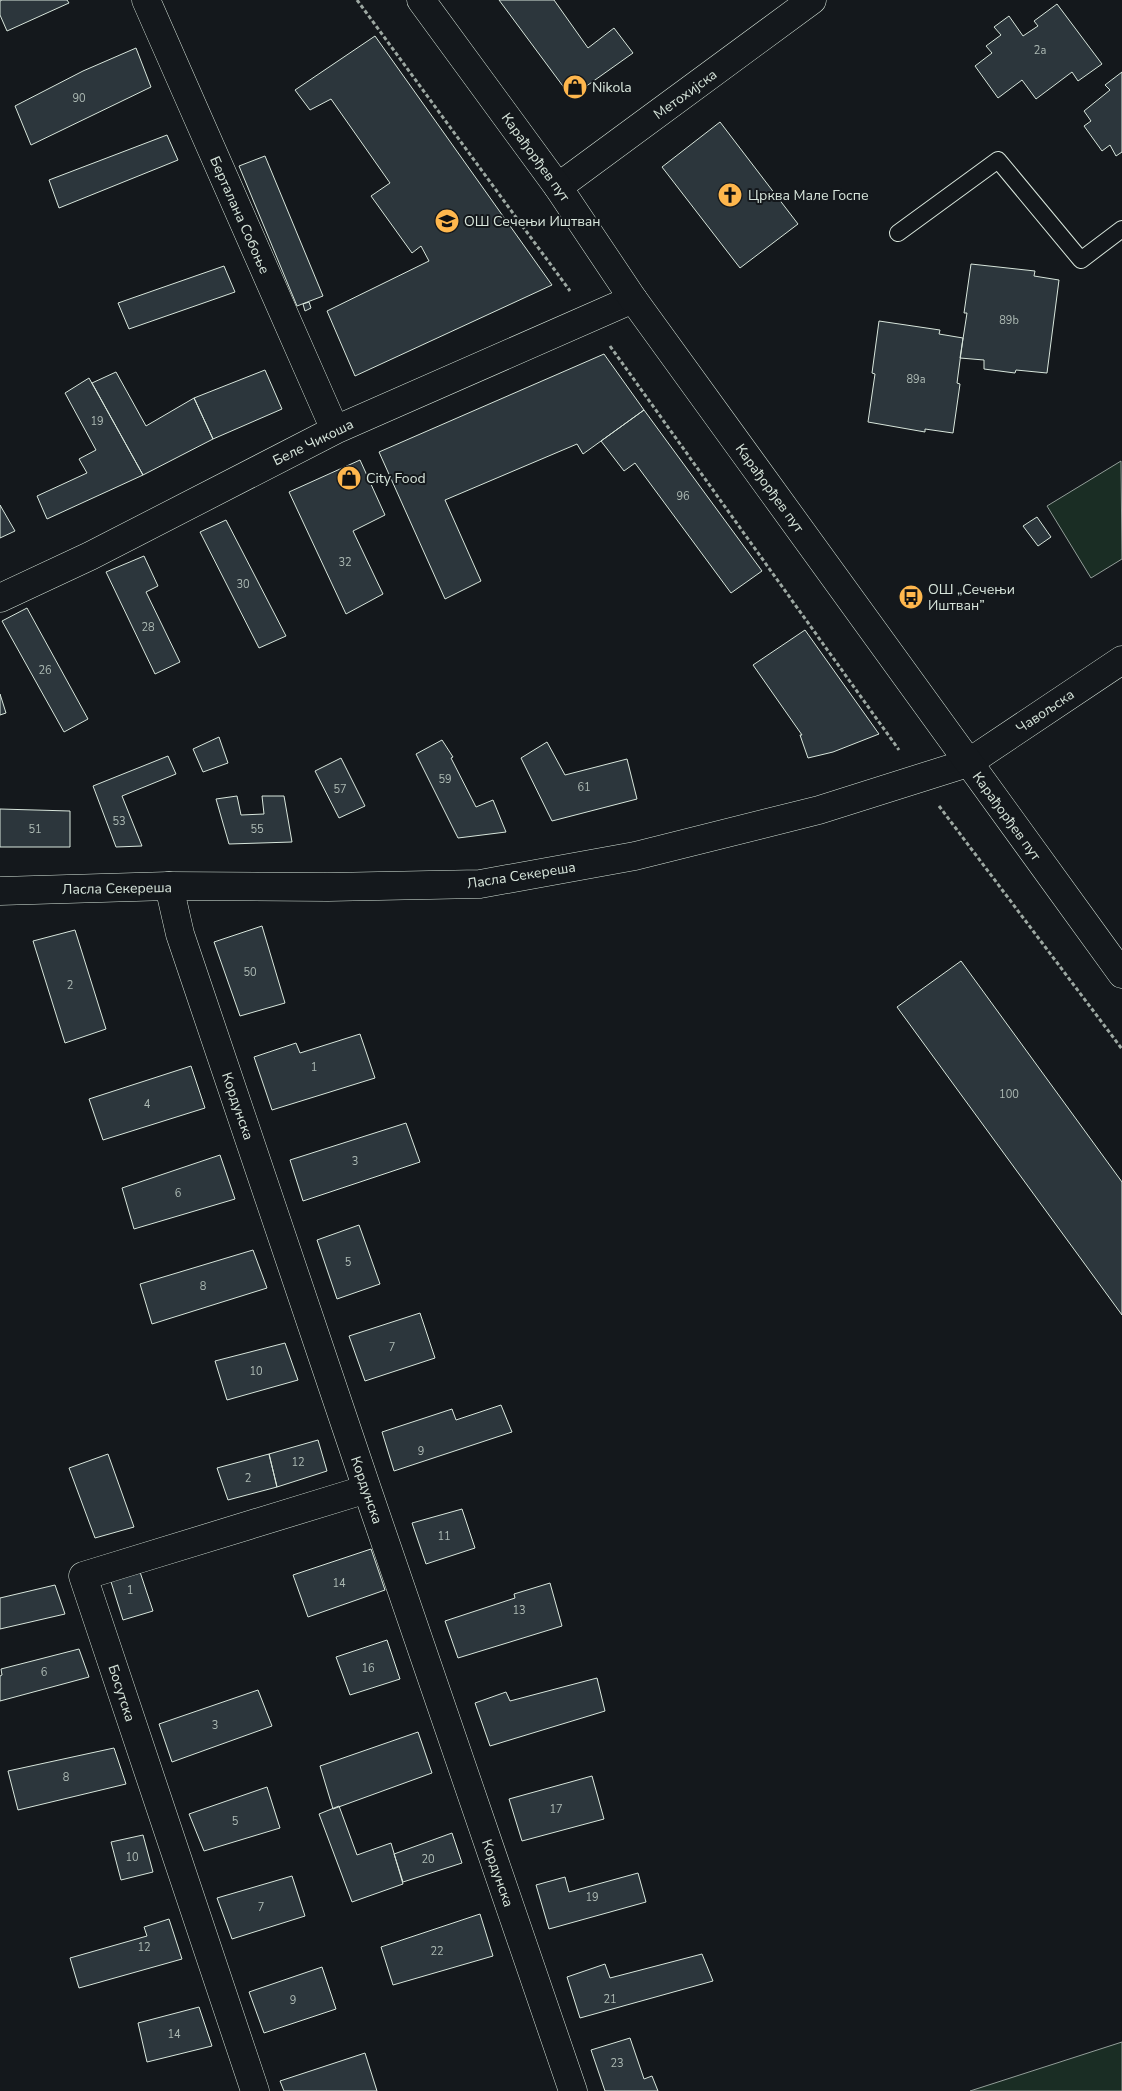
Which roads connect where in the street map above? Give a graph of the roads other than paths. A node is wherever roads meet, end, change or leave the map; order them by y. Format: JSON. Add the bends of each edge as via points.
{"nodes":[{"id":1,"x":146,"y":0,"type":"edge"},
{"id":2,"x":421,"y":0,"type":"edge"},
{"id":3,"x":812,"y":0,"type":"edge"},
{"id":4,"x":558,"y":187,"type":"junction"},
{"id":5,"x":1122,"y":229,"type":"edge"},
{"id":6,"x":898,"y":232,"type":"dead end"},
{"id":7,"x":633,"y":299,"type":"junction"},
{"id":8,"x":335,"y":430,"type":"junction"},
{"id":9,"x":0,"y":598,"type":"edge"},
{"id":10,"x":1122,"y":660,"type":"edge"},
{"id":11,"x":968,"y":763,"type":"junction"},
{"id":12,"x":169,"y":886,"type":"junction"},
{"id":13,"x":0,"y":890,"type":"edge"},
{"id":14,"x":1122,"y":974,"type":"edge"},
{"id":15,"x":367,"y":1489,"type":"junction"},
{"id":16,"x":255,"y":2091,"type":"edge"},
{"id":17,"x":573,"y":2091,"type":"edge"}],
"edges":[{"from":1,"to":8,"type":"street","name":"Берталана Собоње"},
{"from":2,"to":4,"type":"street","name":"Карађорђев пут"},
{"from":3,"to":4,"type":"street","name":"Метохијска"},
{"from":4,"to":7,"type":"street","name":"Карађорђев пут"},
{"from":5,"to":6,"type":"lane","via":[[1081,260],[998,160]]},
{"from":7,"to":8,"type":"street","name":"Беле Чикоша"},
{"from":7,"to":11,"type":"street","name":"Карађорђев пут"},
{"from":8,"to":9,"type":"street","name":"Беле Чикоша","via":[[90,556]]},
{"from":10,"to":11,"type":"street","name":"Чавољска"},
{"from":11,"to":12,"type":"street","name":"Ласла Секереша","via":[[818,810],[635,856],[480,884]]},
{"from":11,"to":14,"type":"street","name":"Карађорђев пут"},
{"from":12,"to":13,"type":"street","name":"Ласла Секереша"},
{"from":12,"to":15,"type":"street","name":"Кордунска","via":[[180,934]]},
{"from":15,"to":16,"type":"street","name":"Босутска","via":[[83,1576]]},
{"from":15,"to":17,"type":"street","name":"Кордунска"}]}
